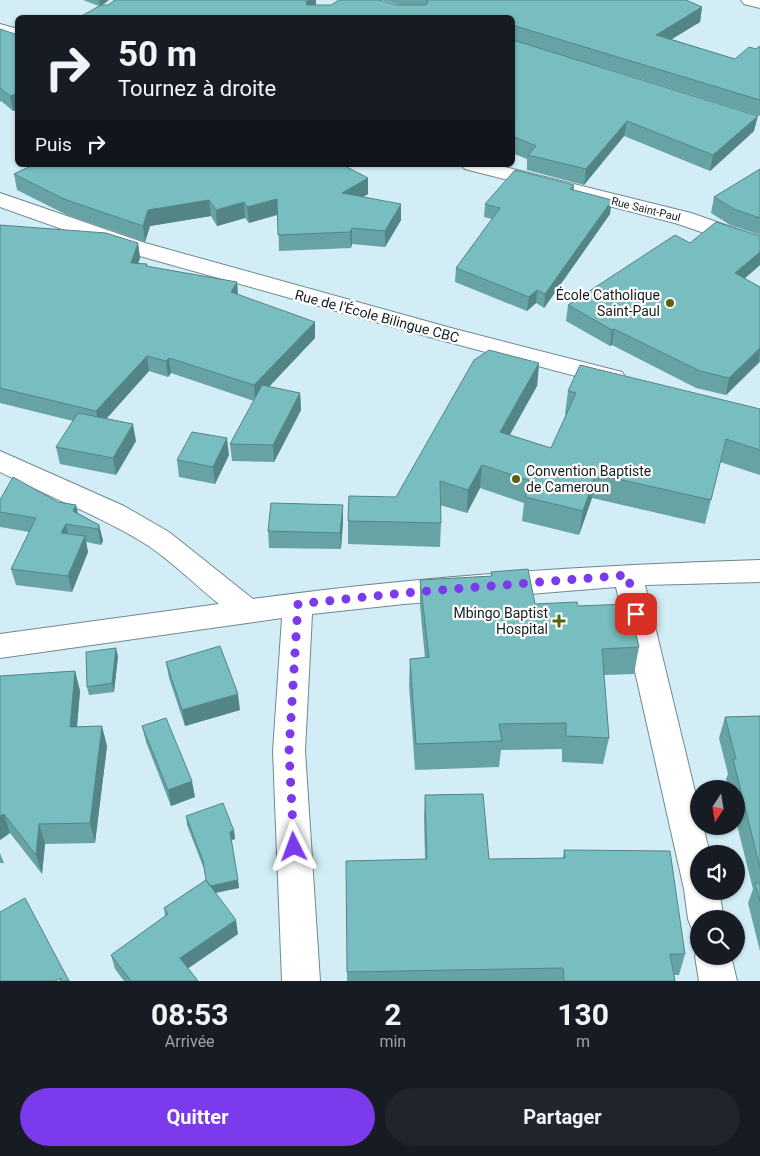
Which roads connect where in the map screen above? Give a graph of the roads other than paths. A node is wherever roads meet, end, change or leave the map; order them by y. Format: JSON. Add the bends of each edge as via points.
{"nodes":[{"id":1,"x":750,"y":0,"type":"edge"},
{"id":2,"x":760,"y":3,"type":"edge"},
{"id":3,"x":0,"y":30,"type":"edge"},
{"id":4,"x":15,"y":34,"type":"edge"},
{"id":5,"x":480,"y":167,"type":"edge"},
{"id":6,"x":0,"y":200,"type":"edge"},
{"id":7,"x":760,"y":245,"type":"edge"},
{"id":8,"x":634,"y":383,"type":"edge"},
{"id":9,"x":0,"y":460,"type":"edge"},
{"id":10,"x":760,"y":571,"type":"edge"},
{"id":11,"x":628,"y":575,"type":"junction"},
{"id":12,"x":298,"y":604,"type":"junction"},
{"id":13,"x":248,"y":611,"type":"junction"},
{"id":14,"x":0,"y":646,"type":"edge"},
{"id":15,"x":690,"y":845,"type":"edge"},
{"id":16,"x":715,"y":965,"type":"edge"},
{"id":17,"x":301,"y":981,"type":"edge"},
{"id":18,"x":718,"y":981,"type":"edge"}],
"edges":[{"from":1,"to":2,"type":"street"},
{"from":3,"to":4,"type":"street"},
{"from":5,"to":7,"type":"street","name":"Rue Saint-Paul","via":[[682,218]]},
{"from":6,"to":8,"type":"street","name":"Rue de l'École Bilingue CBC","via":[[137,248],[414,326]]},
{"from":9,"to":13,"type":"street","via":[[114,513],[159,539]]},
{"from":10,"to":11,"type":"street"},
{"from":11,"to":12,"type":"street"},
{"from":11,"to":15,"type":"street"},
{"from":12,"to":13,"type":"street"},
{"from":12,"to":17,"type":"street","via":[[289,751]]},
{"from":13,"to":14,"type":"street"},
{"from":16,"to":18,"type":"street"}]}
